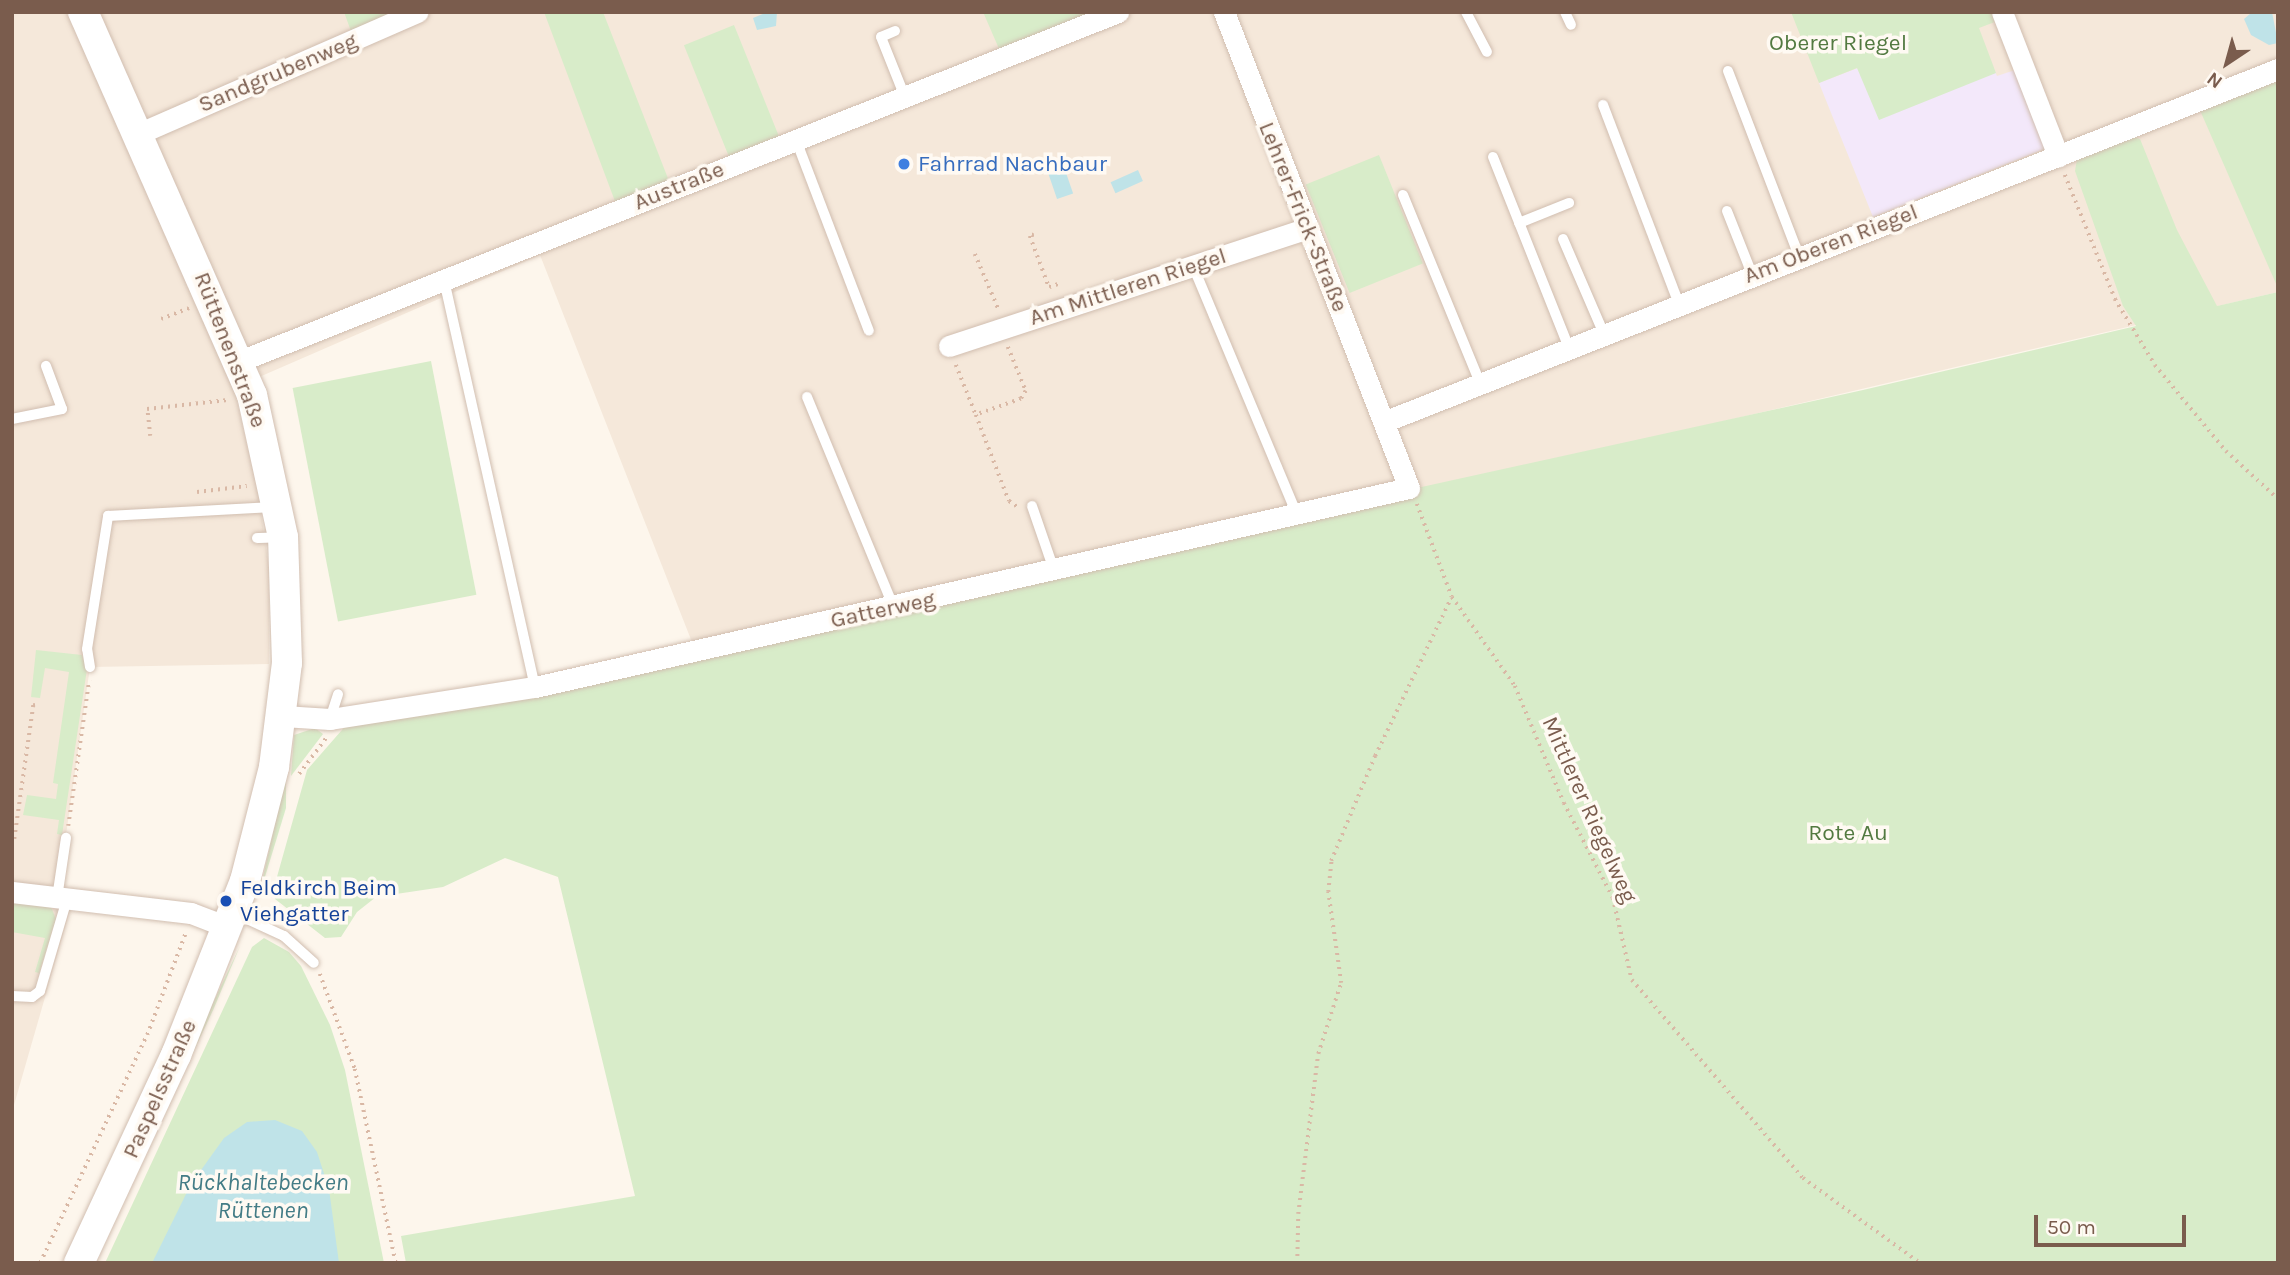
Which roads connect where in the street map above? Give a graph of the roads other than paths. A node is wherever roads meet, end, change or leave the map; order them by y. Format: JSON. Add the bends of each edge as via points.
{"nodes":[{"id":1,"x":83,"y":12,"type":"edge"},
{"id":2,"x":417,"y":12,"type":"edge"},
{"id":3,"x":1118,"y":12,"type":"edge"},
{"id":4,"x":1224,"y":12,"type":"edge"},
{"id":5,"x":1466,"y":12,"type":"edge"},
{"id":6,"x":1565,"y":12,"type":"edge"},
{"id":7,"x":2002,"y":12,"type":"edge"},
{"id":8,"x":1571,"y":25,"type":"dead end"},
{"id":9,"x":895,"y":31,"type":"dead end"},
{"id":10,"x":1487,"y":52,"type":"dead end"},
{"id":11,"x":2278,"y":69,"type":"edge"},
{"id":12,"x":1728,"y":71,"type":"dead end"},
{"id":13,"x":905,"y":97,"type":"junction"},
{"id":14,"x":1603,"y":105,"type":"dead end"},
{"id":15,"x":138,"y":134,"type":"junction"},
{"id":16,"x":796,"y":140,"type":"junction"},
{"id":17,"x":2058,"y":156,"type":"junction"},
{"id":18,"x":1493,"y":157,"type":"dead end"},
{"id":19,"x":1403,"y":195,"type":"dead end"},
{"id":20,"x":1569,"y":203,"type":"dead end"},
{"id":21,"x":1727,"y":211,"type":"dead end"},
{"id":22,"x":1519,"y":223,"type":"junction"},
{"id":23,"x":1307,"y":228,"type":"junction"},
{"id":24,"x":1563,"y":239,"type":"dead end"},
{"id":25,"x":1799,"y":256,"type":"junction"},
{"id":26,"x":1193,"y":266,"type":"junction"},
{"id":27,"x":1752,"y":274,"type":"junction"},
{"id":28,"x":444,"y":280,"type":"junction"},
{"id":29,"x":1679,"y":304,"type":"junction"},
{"id":30,"x":869,"y":331,"type":"dead end"},
{"id":31,"x":1604,"y":334,"type":"junction"},
{"id":32,"x":948,"y":346,"type":"road end"},
{"id":33,"x":1569,"y":348,"type":"junction"},
{"id":34,"x":240,"y":361,"type":"junction"},
{"id":35,"x":46,"y":366,"type":"dead end"},
{"id":36,"x":1480,"y":383,"type":"junction"},
{"id":37,"x":807,"y":397,"type":"dead end"},
{"id":38,"x":12,"y":419,"type":"edge"},
{"id":39,"x":1386,"y":421,"type":"junction"},
{"id":40,"x":269,"y":496,"type":"junction"},
{"id":41,"x":1032,"y":506,"type":"road end"},
{"id":42,"x":1297,"y":515,"type":"junction"},
{"id":43,"x":1055,"y":572,"type":"junction"},
{"id":44,"x":894,"y":608,"type":"junction"},
{"id":45,"x":90,"y":667,"type":"road end"},
{"id":46,"x":535,"y":687,"type":"junction"},
{"id":47,"x":338,"y":694,"type":"dead end"},
{"id":48,"x":283,"y":716,"type":"junction"},
{"id":49,"x":330,"y":719,"type":"junction"},
{"id":50,"x":66,"y":838,"type":"road end"},
{"id":51,"x":12,"y":892,"type":"edge"},
{"id":52,"x":62,"y":899,"type":"junction"},
{"id":53,"x":231,"y":920,"type":"junction"},
{"id":54,"x":314,"y":963,"type":"road end"},
{"id":55,"x":12,"y":996,"type":"edge"},
{"id":56,"x":79,"y":1263,"type":"edge"}],
"edges":[{"from":1,"to":15,"type":"main road","name":"Rüttenenstraße"},
{"from":2,"to":15,"type":"street","name":"Sandgrubenweg"},
{"from":3,"to":13,"type":"street","name":"Austraße"},
{"from":4,"to":23,"type":"street","name":"Lehrer-Frick-Straße"},
{"from":5,"to":10,"type":"lane"},
{"from":6,"to":8,"type":"lane"},
{"from":7,"to":17,"type":"street"},
{"from":9,"to":13,"type":"lane","via":[[881,37]]},
{"from":11,"to":17,"type":"street","name":"Am Oberen Riegel"},
{"from":12,"to":25,"type":"lane"},
{"from":13,"to":16,"type":"street","name":"Austraße"},
{"from":14,"to":29,"type":"lane"},
{"from":15,"to":34,"type":"main road","name":"Rüttenenstraße"},
{"from":16,"to":28,"type":"street","name":"Austraße"},
{"from":16,"to":30,"type":"lane"},
{"from":17,"to":25,"type":"street","name":"Am Oberen Riegel"},
{"from":18,"to":22,"type":"lane"},
{"from":19,"to":36,"type":"lane"},
{"from":20,"to":22,"type":"lane"},
{"from":21,"to":27,"type":"lane"},
{"from":22,"to":33,"type":"lane"},
{"from":23,"to":26,"type":"street","name":"Am Mittleren Riegel"},
{"from":23,"to":39,"type":"street","name":"Lehrer-Frick-Straße"},
{"from":24,"to":31,"type":"lane"},
{"from":25,"to":27,"type":"street","name":"Am Oberen Riegel"},
{"from":26,"to":32,"type":"street","name":"Am Mittleren Riegel"},
{"from":26,"to":42,"type":"lane"},
{"from":27,"to":29,"type":"street","name":"Am Oberen Riegel"},
{"from":28,"to":34,"type":"street","name":"Austraße"},
{"from":28,"to":46,"type":"lane"},
{"from":29,"to":31,"type":"street","name":"Am Oberen Riegel"},
{"from":31,"to":33,"type":"street","name":"Am Oberen Riegel"},
{"from":33,"to":36,"type":"street","name":"Am Oberen Riegel"},
{"from":34,"to":40,"type":"main road","name":"Rüttenenstraße","via":[[263,433]]},
{"from":35,"to":38,"type":"lane","via":[[62,410]]},
{"from":36,"to":39,"type":"street","name":"Am Oberen Riegel"},
{"from":37,"to":44,"type":"lane"},
{"from":39,"to":42,"type":"street","name":"Gatterweg","via":[[1409,488]]},
{"from":40,"to":45,"type":"lane","via":[[108,516],[87,649]]},
{"from":40,"to":48,"type":"main road","name":"Rüttenenstraße","via":[[270,537],[287,635]]},
{"from":41,"to":43,"type":"lane"},
{"from":42,"to":43,"type":"street","name":"Gatterweg"},
{"from":43,"to":44,"type":"street","name":"Gatterweg"},
{"from":44,"to":46,"type":"street","name":"Gatterweg"},
{"from":46,"to":49,"type":"street","name":"Gatterweg","via":[[495,686]]},
{"from":47,"to":49,"type":"lane"},
{"from":48,"to":49,"type":"street","name":"Gatterweg"},
{"from":48,"to":53,"type":"main road","name":"Rüttenenstraße","via":[[263,816]]},
{"from":50,"to":52,"type":"lane"},
{"from":51,"to":52,"type":"street"},
{"from":52,"to":53,"type":"street"},
{"from":52,"to":55,"type":"lane","via":[[40,991],[32,997]]},
{"from":53,"to":54,"type":"lane","via":[[284,936]]},
{"from":53,"to":56,"type":"main road","name":"Paspelsstraße","via":[[176,1055]]}]}
